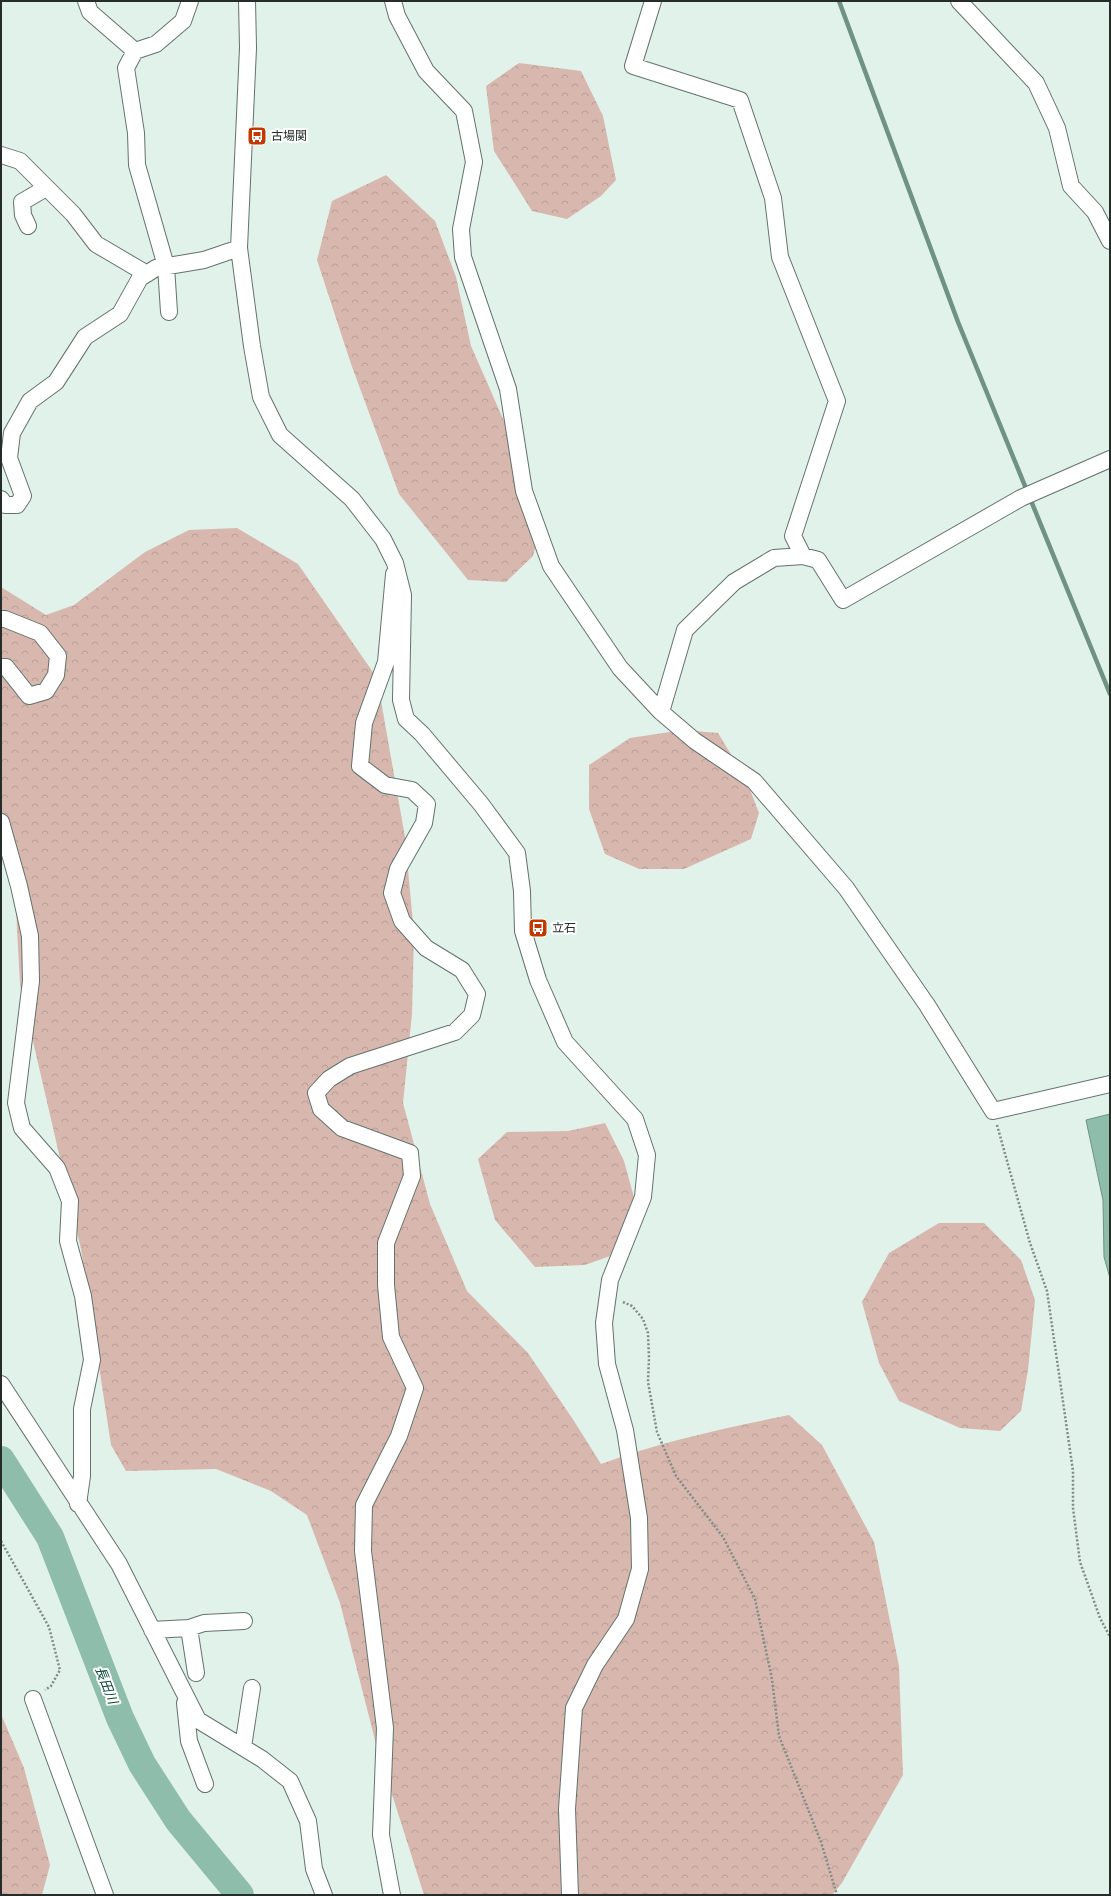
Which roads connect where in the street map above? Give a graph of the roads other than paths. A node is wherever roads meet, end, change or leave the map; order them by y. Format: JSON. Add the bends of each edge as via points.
{"nodes":[{"id":1,"x":86,"y":1,"type":"edge"},
{"id":2,"x":190,"y":1,"type":"edge"},
{"id":3,"x":246,"y":1,"type":"edge"},
{"id":4,"x":393,"y":1,"type":"edge"},
{"id":5,"x":653,"y":1,"type":"edge"},
{"id":6,"x":960,"y":1,"type":"edge"},
{"id":7,"x":135,"y":51,"type":"junction"},
{"id":8,"x":1,"y":155,"type":"edge"},
{"id":9,"x":46,"y":188,"type":"junction"},
{"id":10,"x":28,"y":226,"type":"dead end"},
{"id":11,"x":1110,"y":241,"type":"edge"},
{"id":12,"x":239,"y":248,"type":"junction"},
{"id":13,"x":166,"y":266,"type":"junction"},
{"id":14,"x":147,"y":274,"type":"junction"},
{"id":15,"x":170,"y":312,"type":"dead end"},
{"id":16,"x":1110,"y":459,"type":"edge"},
{"id":17,"x":1,"y":499,"type":"edge"},
{"id":18,"x":803,"y":556,"type":"junction"},
{"id":19,"x":395,"y":563,"type":"junction"},
{"id":20,"x":1,"y":619,"type":"edge"},
{"id":21,"x":1,"y":667,"type":"edge"},
{"id":22,"x":661,"y":712,"type":"junction"},
{"id":23,"x":1,"y":822,"type":"edge"},
{"id":24,"x":1110,"y":1084,"type":"edge"},
{"id":25,"x":1,"y":1384,"type":"edge"},
{"id":26,"x":78,"y":1504,"type":"junction"},
{"id":27,"x":244,"y":1621,"type":"dead end"},
{"id":28,"x":189,"y":1628,"type":"junction"},
{"id":29,"x":152,"y":1630,"type":"junction"},
{"id":30,"x":196,"y":1673,"type":"dead end"},
{"id":31,"x":252,"y":1688,"type":"dead end"},
{"id":32,"x":184,"y":1693,"type":"junction"},
{"id":33,"x":33,"y":1699,"type":"road end"},
{"id":34,"x":243,"y":1747,"type":"junction"},
{"id":35,"x":205,"y":1784,"type":"dead end"},
{"id":36,"x":105,"y":1895,"type":"edge"},
{"id":37,"x":324,"y":1895,"type":"edge"},
{"id":38,"x":392,"y":1895,"type":"edge"},
{"id":39,"x":570,"y":1895,"type":"edge"}],
"edges":[{"from":1,"to":7,"type":"street","via":[[90,12]]},
{"from":2,"to":7,"type":"street","via":[[183,21],[156,44]]},
{"from":3,"to":12,"type":"street","via":[[248,48]]},
{"from":4,"to":22,"type":"street","via":[[397,16],[426,71],[464,111],[474,162],[461,229],[462,257],[508,390],[524,491],[551,566],[620,668]]},
{"from":5,"to":18,"type":"street","via":[[633,66],[740,100],[773,198],[780,257],[837,401],[793,536]]},
{"from":6,"to":11,"type":"street","via":[[1036,83],[1058,128],[1071,186],[1095,212]]},
{"from":7,"to":13,"type":"street","via":[[126,68],[136,133],[137,164]]},
{"from":8,"to":9,"type":"street","via":[[20,161]]},
{"from":9,"to":10,"type":"street","via":[[22,202],[23,215]]},
{"from":9,"to":14,"type":"street","via":[[73,214],[96,244]]},
{"from":12,"to":13,"type":"street","via":[[204,260]]},
{"from":12,"to":19,"type":"street","via":[[261,397],[280,435],[352,499],[383,539]]},
{"from":13,"to":14,"type":"street","via":[[156,268]]},
{"from":13,"to":15,"type":"street"},
{"from":14,"to":17,"type":"street","via":[[140,278],[120,314],[85,337],[56,382],[30,401],[12,433],[9,458],[23,496],[17,505],[5,505]]},
{"from":16,"to":18,"type":"street","via":[[1021,498],[843,600],[818,560]]},
{"from":18,"to":22,"type":"street","via":[[774,558],[734,582],[685,630]]},
{"from":19,"to":38,"type":"street","via":[[386,662],[364,723],[360,766],[385,785],[412,790],[427,804],[424,823],[398,869],[392,893],[402,922],[426,948],[462,970],[477,994],[472,1014],[455,1032],[350,1066],[329,1079],[316,1094],[322,1109],[342,1128],[410,1153],[412,1176],[386,1243],[386,1285],[391,1337],[415,1388],[399,1436],[364,1505],[363,1551],[385,1728],[381,1835]]},
{"from":19,"to":39,"type":"street","via":[[403,595],[400,700],[406,719],[422,734],[481,804],[517,853],[522,891],[523,931],[538,980],[565,1042],[635,1119],[647,1155],[643,1197],[610,1280],[604,1323],[607,1364],[626,1437],[639,1518],[640,1569],[626,1619],[594,1664],[574,1708],[567,1809]]},
{"from":20,"to":21,"type":"street","via":[[40,633],[58,656],[56,675],[46,691],[29,696],[6,667]]},
{"from":22,"to":24,"type":"street","via":[[695,741],[754,781],[831,870],[883,939],[993,1110]]},
{"from":23,"to":26,"type":"street","via":[[30,936],[31,981],[16,1103],[22,1128],[57,1168],[70,1201],[68,1241],[82,1296],[92,1360],[82,1409],[82,1476]]},
{"from":25,"to":26,"type":"street"},
{"from":26,"to":29,"type":"street","via":[[119,1564]]},
{"from":27,"to":28,"type":"street","via":[[204,1623]]},
{"from":28,"to":29,"type":"street"},
{"from":28,"to":30,"type":"street"},
{"from":29,"to":32,"type":"street"},
{"from":31,"to":34,"type":"street"},
{"from":32,"to":34,"type":"street","via":[[198,1720]]},
{"from":32,"to":35,"type":"street","via":[[189,1741]]},
{"from":33,"to":36,"type":"street"},
{"from":34,"to":37,"type":"street","via":[[262,1758],[290,1781],[308,1821],[314,1869]]}]}
